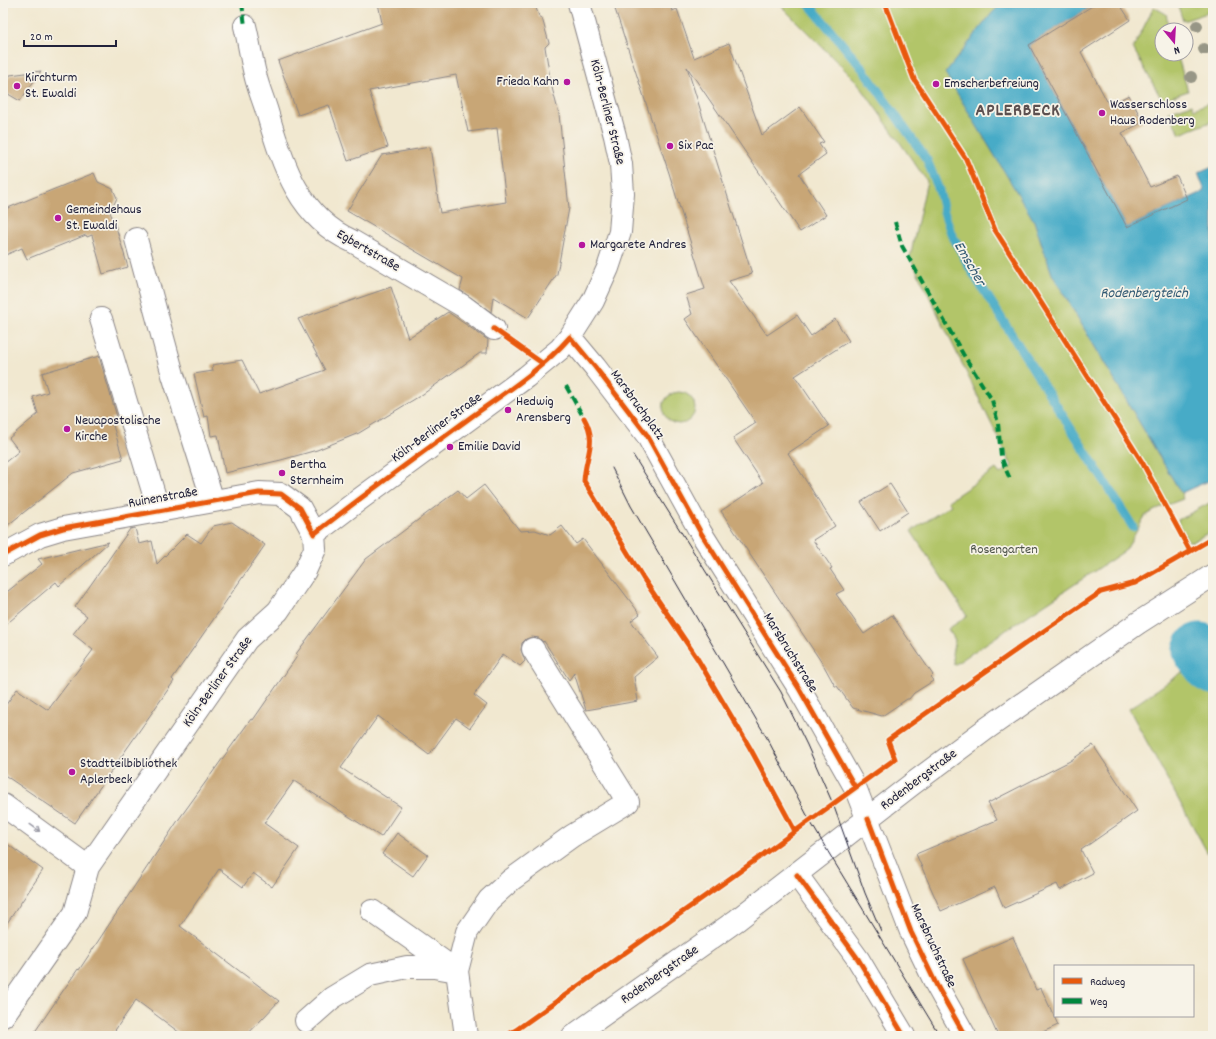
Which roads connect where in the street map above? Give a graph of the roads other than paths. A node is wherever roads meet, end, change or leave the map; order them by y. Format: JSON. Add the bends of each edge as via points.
{"nodes":[{"id":1,"x":580,"y":3,"type":"edge"},
{"id":2,"x":245,"y":26,"type":"dead end"},
{"id":3,"x":136,"y":239,"type":"dead end"},
{"id":4,"x":101,"y":319,"type":"dead end"},
{"id":5,"x":494,"y":329,"type":"dead end"},
{"id":6,"x":570,"y":337,"type":"junction"},
{"id":7,"x":213,"y":501,"type":"junction"},
{"id":8,"x":159,"y":511,"type":"junction"},
{"id":9,"x":701,"y":533,"type":"joint"},
{"id":10,"x":314,"y":534,"type":"junction"},
{"id":11,"x":3,"y":555,"type":"edge"},
{"id":12,"x":1213,"y":575,"type":"edge"},
{"id":13,"x":533,"y":648,"type":"dead end"},
{"id":14,"x":3,"y":806,"type":"edge"},
{"id":15,"x":868,"y":819,"type":"junction"},
{"id":16,"x":88,"y":866,"type":"junction"},
{"id":17,"x":797,"y":875,"type":"junction"},
{"id":18,"x":372,"y":911,"type":"dead end"},
{"id":19,"x":457,"y":971,"type":"junction"},
{"id":20,"x":3,"y":1016,"type":"edge"},
{"id":21,"x":306,"y":1022,"type":"dead end"},
{"id":22,"x":466,"y":1036,"type":"edge"},
{"id":23,"x":573,"y":1036,"type":"edge"},
{"id":24,"x":904,"y":1036,"type":"edge"},
{"id":25,"x":965,"y":1036,"type":"edge"}],
"edges":[{"from":1,"to":6,"type":"street","name":"Köln-Berliner Straße","via":[[615,136],[621,164],[623,194],[620,232],[608,268],[593,301]]},
{"from":2,"to":5,"type":"street","name":"Egbertstraße","via":[[255,74],[278,151],[293,185],[311,211],[337,235],[352,241],[463,306]]},
{"from":3,"to":7,"type":"street","via":[[173,374]]},
{"from":4,"to":8,"type":"street"},
{"from":6,"to":9,"type":"street","name":"Marsbruchplatz","via":[[647,435]]},
{"from":6,"to":10,"type":"street","name":"Köln-Berliner Straße","via":[[560,349],[526,377]]},
{"from":7,"to":8,"type":"street","name":"Ruinenstraße"},
{"from":7,"to":10,"type":"street","name":"Ruinenstraße","via":[[259,493],[281,494],[300,508]]},
{"from":8,"to":11,"type":"street","name":"Ruinenstraße","via":[[63,528],[40,535]]},
{"from":9,"to":15,"type":"street","name":"Marsbruchstraße","via":[[800,690],[855,787]]},
{"from":10,"to":16,"type":"street","name":"Köln-Berliner Straße","via":[[315,549],[305,571],[278,610],[247,639]]},
{"from":12,"to":15,"type":"street","name":"Rodenbergstraße","via":[[1138,623],[986,730]]},
{"from":13,"to":19,"type":"street","via":[[628,802],[572,836],[511,880],[489,900],[467,932]]},
{"from":14,"to":16,"type":"street","one_way":true},
{"from":15,"to":17,"type":"street","name":"Rodenbergstraße"},
{"from":15,"to":25,"type":"street","name":"Marsbruchstraße","via":[[911,932]]},
{"from":16,"to":20,"type":"street","name":"Köln-Berliner Straße","via":[[76,913]]},
{"from":17,"to":23,"type":"street","name":"Rodenbergstraße","via":[[731,925]]},
{"from":17,"to":24,"type":"street","via":[[858,959]]},
{"from":18,"to":19,"type":"street"},
{"from":19,"to":21,"type":"street","via":[[434,967],[407,967],[370,975],[332,998]]},
{"from":19,"to":22,"type":"street"}]}
